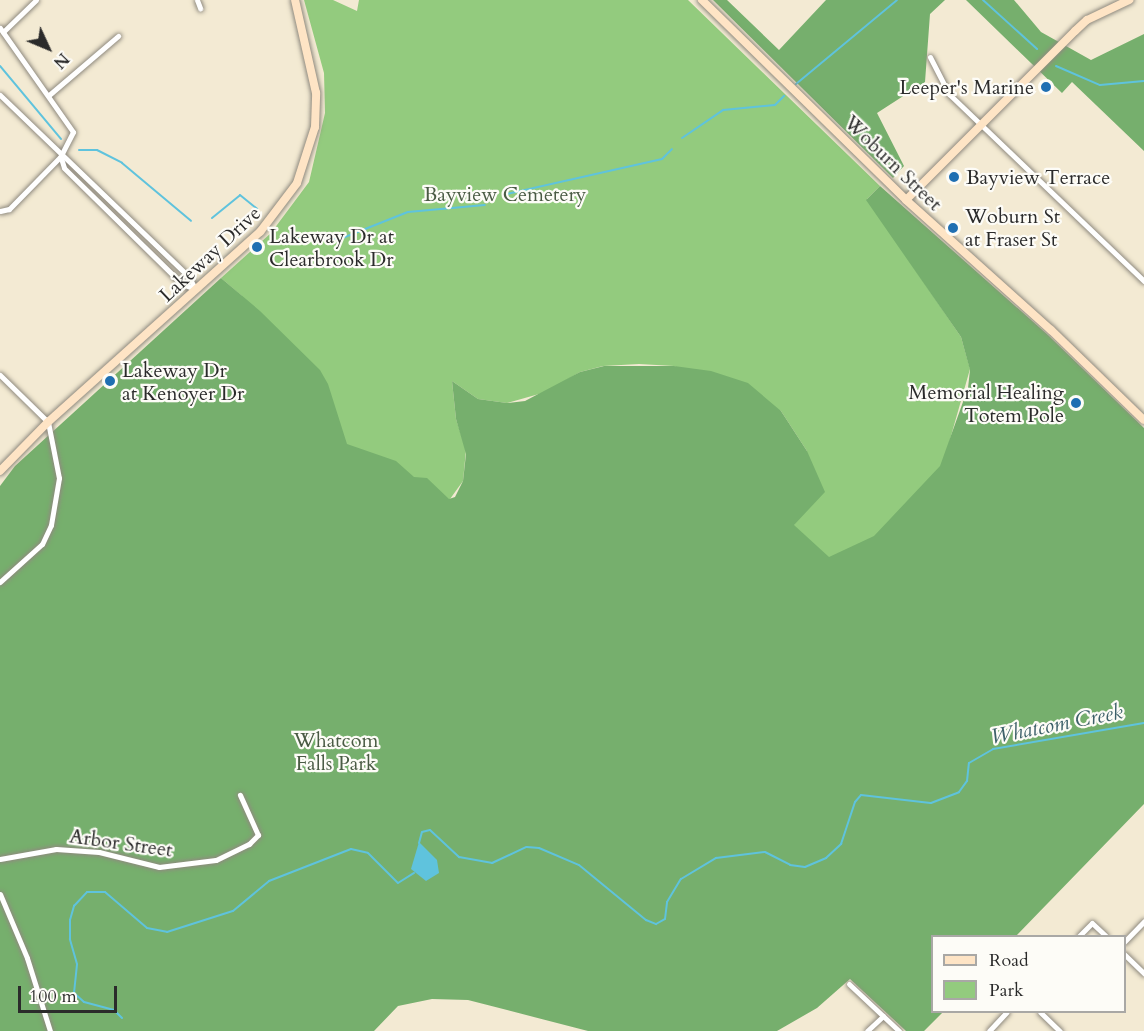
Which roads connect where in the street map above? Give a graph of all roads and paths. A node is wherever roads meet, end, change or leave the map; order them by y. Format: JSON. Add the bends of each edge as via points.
{"nodes":[{"id":1,"x":36,"y":0,"type":"edge"},
{"id":2,"x":197,"y":0,"type":"edge"},
{"id":3,"x":295,"y":0,"type":"edge"},
{"id":4,"x":702,"y":0,"type":"edge"},
{"id":5,"x":1129,"y":0,"type":"edge"},
{"id":6,"x":200,"y":8,"type":"dead end"},
{"id":7,"x":1,"y":30,"type":"edge"},
{"id":8,"x":118,"y":36,"type":"dead end"},
{"id":9,"x":930,"y":57,"type":"dead end"},
{"id":10,"x":0,"y":95,"type":"edge"},
{"id":11,"x":49,"y":95,"type":"junction"},
{"id":12,"x":981,"y":126,"type":"junction"},
{"id":13,"x":60,"y":157,"type":"junction"},
{"id":14,"x":906,"y":200,"type":"junction"},
{"id":15,"x":0,"y":211,"type":"edge"},
{"id":16,"x":1144,"y":281,"type":"edge"},
{"id":17,"x":195,"y":289,"type":"junction"},
{"id":18,"x":0,"y":375,"type":"edge"},
{"id":19,"x":1144,"y":420,"type":"edge"},
{"id":20,"x":48,"y":422,"type":"junction"},
{"id":21,"x":0,"y":471,"type":"edge"},
{"id":22,"x":0,"y":582,"type":"edge"},
{"id":23,"x":240,"y":795,"type":"dead end"},
{"id":24,"x":0,"y":859,"type":"edge"},
{"id":25,"x":0,"y":894,"type":"edge"},
{"id":26,"x":1144,"y":921,"type":"edge"},
{"id":27,"x":1080,"y":935,"type":"edge"},
{"id":28,"x":1105,"y":935,"type":"edge"},
{"id":29,"x":1126,"y":941,"type":"edge"},
{"id":30,"x":1126,"y":955,"type":"edge"},
{"id":31,"x":1144,"y":973,"type":"edge"},
{"id":32,"x":849,"y":984,"type":"dead end"},
{"id":33,"x":1005,"y":1013,"type":"edge"},
{"id":34,"x":1042,"y":1013,"type":"edge"},
{"id":35,"x":883,"y":1016,"type":"junction"},
{"id":36,"x":50,"y":1031,"type":"edge"},
{"id":37,"x":867,"y":1031,"type":"edge"},
{"id":38,"x":899,"y":1031,"type":"edge"},
{"id":39,"x":988,"y":1031,"type":"edge"},
{"id":40,"x":1060,"y":1031,"type":"edge"}],
"edges":[{"from":1,"to":7,"type":"street"},
{"from":2,"to":6,"type":"street"},
{"from":3,"to":17,"type":"street","name":"Lakeway Drive","via":[[316,93],[315,127],[302,174],[260,232]]},
{"from":4,"to":14,"type":"street","name":"Woburn Street"},
{"from":5,"to":12,"type":"street","via":[[1087,20],[1074,31]]},
{"from":7,"to":11,"type":"street"},
{"from":8,"to":11,"type":"street"},
{"from":9,"to":12,"type":"street","via":[[949,94]]},
{"from":10,"to":13,"type":"street"},
{"from":11,"to":13,"type":"street","via":[[73,132]]},
{"from":12,"to":14,"type":"street"},
{"from":12,"to":16,"type":"street"},
{"from":13,"to":15,"type":"street","via":[[9,209]]},
{"from":13,"to":17,"type":"street","via":[[144,232],[189,277]]},
{"from":13,"to":17,"type":"street","via":[[64,168],[182,284]]},
{"from":14,"to":19,"type":"street","name":"Woburn Street"},
{"from":17,"to":20,"type":"street","name":"Lakeway Drive"},
{"from":18,"to":20,"type":"street"},
{"from":20,"to":21,"type":"street","name":"Lakeway Drive"},
{"from":20,"to":22,"type":"street","via":[[58,471],[51,525],[39,548]]},
{"from":23,"to":24,"type":"street","name":"Arbor Street","via":[[258,835],[249,844],[216,860],[159,867],[99,852],[56,849]]},
{"from":25,"to":36,"type":"street","via":[[27,958]]},
{"from":26,"to":29,"type":"street"},
{"from":27,"to":28,"type":"street","via":[[1092,923]]},
{"from":30,"to":31,"type":"street"},
{"from":32,"to":35,"type":"street"},
{"from":33,"to":39,"type":"street"},
{"from":34,"to":40,"type":"street"},
{"from":35,"to":37,"type":"street"},
{"from":35,"to":38,"type":"street"}]}
